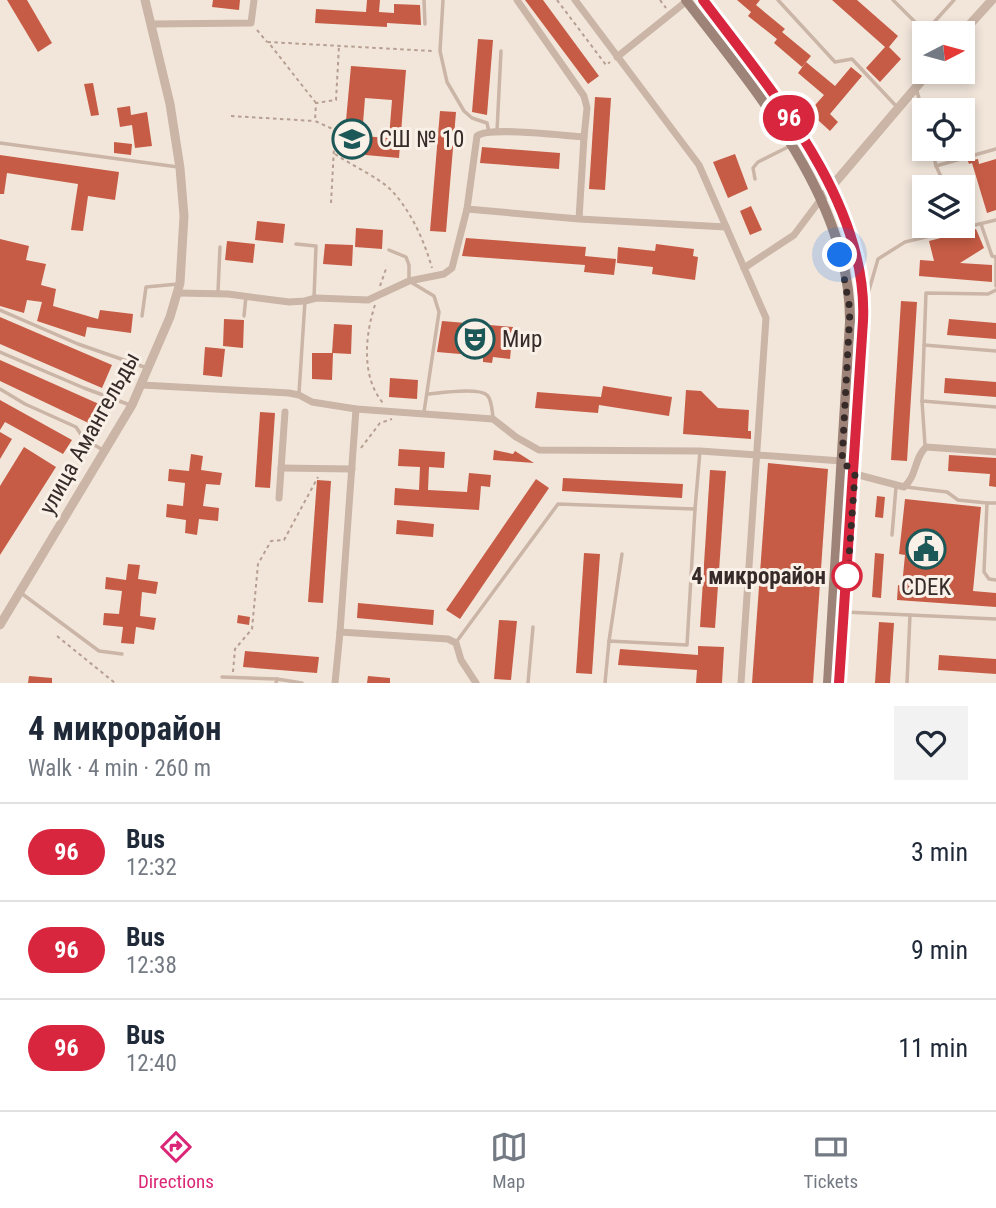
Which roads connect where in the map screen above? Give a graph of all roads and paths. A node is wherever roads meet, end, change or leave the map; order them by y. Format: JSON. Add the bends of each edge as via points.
{"nodes":[{"id":1,"x":145,"y":0,"type":"edge"},
{"id":2,"x":254,"y":0,"type":"edge"},
{"id":3,"x":424,"y":0,"type":"edge"},
{"id":4,"x":443,"y":0,"type":"edge"},
{"id":5,"x":517,"y":0,"type":"edge"},
{"id":6,"x":557,"y":0,"type":"edge"},
{"id":7,"x":575,"y":0,"type":"edge"},
{"id":8,"x":687,"y":0,"type":"edge"},
{"id":9,"x":703,"y":0,"type":"edge"},
{"id":10,"x":778,"y":0,"type":"edge"},
{"id":11,"x":893,"y":0,"type":"edge"},
{"id":12,"x":954,"y":0,"type":"edge"},
{"id":13,"x":992,"y":0,"type":"edge"},
{"id":14,"x":915,"y":21,"type":"edge"},
{"id":15,"x":936,"y":21,"type":"edge"},
{"id":16,"x":973,"y":21,"type":"edge"},
{"id":17,"x":251,"y":23,"type":"junction"},
{"id":18,"x":152,"y":24,"type":"junction"},
{"id":19,"x":425,"y":24,"type":"dead end"},
{"id":20,"x":268,"y":42,"type":"junction"},
{"id":21,"x":340,"y":46,"type":"junction"},
{"id":22,"x":440,"y":51,"type":"junction"},
{"id":23,"x":501,"y":51,"type":"dead end"},
{"id":24,"x":617,"y":57,"type":"junction"},
{"id":25,"x":919,"y":84,"type":"edge"},
{"id":26,"x":916,"y":87,"type":"junction"},
{"id":27,"x":919,"y":98,"type":"edge"},
{"id":28,"x":316,"y":103,"type":"junction"},
{"id":29,"x":897,"y":107,"type":"junction"},
{"id":30,"x":231,"y":116,"type":"dead end"},
{"id":31,"x":315,"y":121,"type":"junction"},
{"id":32,"x":493,"y":131,"type":"junction"},
{"id":33,"x":584,"y":137,"type":"junction"},
{"id":34,"x":0,"y":143,"type":"edge"},
{"id":35,"x":792,"y":145,"type":"junction"},
{"id":36,"x":996,"y":149,"type":"edge"},
{"id":37,"x":334,"y":154,"type":"junction"},
{"id":38,"x":935,"y":161,"type":"edge"},
{"id":39,"x":936,"y":166,"type":"junction"},
{"id":40,"x":180,"y":168,"type":"junction"},
{"id":41,"x":941,"y":175,"type":"edge"},
{"id":42,"x":755,"y":179,"type":"dead end"},
{"id":43,"x":831,"y":186,"type":"junction"},
{"id":44,"x":821,"y":199,"type":"junction"},
{"id":45,"x":331,"y":203,"type":"dead end"},
{"id":46,"x":467,"y":209,"type":"junction"},
{"id":47,"x":579,"y":219,"type":"junction"},
{"id":48,"x":996,"y":220,"type":"edge"},
{"id":49,"x":981,"y":224,"type":"junction"},
{"id":50,"x":975,"y":226,"type":"edge"},
{"id":51,"x":726,"y":227,"type":"junction"},
{"id":52,"x":924,"y":238,"type":"edge"},
{"id":53,"x":296,"y":244,"type":"dead end"},
{"id":54,"x":220,"y":247,"type":"dead end"},
{"id":55,"x":389,"y":250,"type":"dead end"},
{"id":56,"x":996,"y":257,"type":"edge"},
{"id":57,"x":387,"y":266,"type":"dead end"},
{"id":58,"x":744,"y":268,"type":"junction"},
{"id":59,"x":432,"y":276,"type":"junction"},
{"id":60,"x":409,"y":281,"type":"junction"},
{"id":61,"x":179,"y":288,"type":"junction"},
{"id":62,"x":996,"y":288,"type":"edge"},
{"id":63,"x":218,"y":294,"type":"junction"},
{"id":64,"x":246,"y":296,"type":"junction"},
{"id":65,"x":377,"y":296,"type":"junction"},
{"id":66,"x":314,"y":298,"type":"junction"},
{"id":67,"x":305,"y":301,"type":"junction"},
{"id":68,"x":0,"y":310,"type":"edge"},
{"id":69,"x":864,"y":310,"type":"junction"},
{"id":70,"x":142,"y":316,"type":"dead end"},
{"id":71,"x":244,"y":316,"type":"dead end"},
{"id":72,"x":924,"y":345,"type":"junction"},
{"id":73,"x":996,"y":351,"type":"edge"},
{"id":74,"x":0,"y":352,"type":"edge"},
{"id":75,"x":149,"y":369,"type":"junction"},
{"id":76,"x":142,"y":385,"type":"junction"},
{"id":77,"x":0,"y":388,"type":"edge"},
{"id":78,"x":428,"y":394,"type":"junction"},
{"id":79,"x":299,"y":395,"type":"junction"},
{"id":80,"x":922,"y":401,"type":"junction"},
{"id":81,"x":132,"y":405,"type":"junction"},
{"id":82,"x":996,"y":407,"type":"edge"},
{"id":83,"x":356,"y":410,"type":"junction"},
{"id":84,"x":285,"y":412,"type":"dead end"},
{"id":85,"x":390,"y":412,"type":"junction"},
{"id":86,"x":410,"y":413,"type":"junction"},
{"id":87,"x":423,"y":414,"type":"junction"},
{"id":88,"x":493,"y":419,"type":"junction"},
{"id":89,"x":926,"y":447,"type":"junction"},
{"id":90,"x":104,"y":451,"type":"junction"},
{"id":91,"x":700,"y":452,"type":"junction"},
{"id":92,"x":996,"y":452,"type":"edge"},
{"id":93,"x":757,"y":455,"type":"junction"},
{"id":94,"x":842,"y":461,"type":"junction"},
{"id":95,"x":352,"y":464,"type":"junction"},
{"id":96,"x":281,"y":468,"type":"junction"},
{"id":97,"x":323,"y":468,"type":"junction"},
{"id":98,"x":855,"y":474,"type":"junction"},
{"id":99,"x":900,"y":487,"type":"junction"},
{"id":100,"x":279,"y":498,"type":"dead end"},
{"id":101,"x":987,"y":503,"type":"junction"},
{"id":102,"x":996,"y":503,"type":"edge"},
{"id":103,"x":695,"y":509,"type":"junction"},
{"id":104,"x":892,"y":535,"type":"dead end"},
{"id":105,"x":622,"y":554,"type":"dead end"},
{"id":106,"x":996,"y":580,"type":"edge"},
{"id":107,"x":20,"y":592,"type":"junction"},
{"id":108,"x":3,"y":611,"type":"edge"},
{"id":109,"x":845,"y":612,"type":"junction"},
{"id":110,"x":910,"y":615,"type":"junction"},
{"id":111,"x":996,"y":619,"type":"edge"},
{"id":112,"x":0,"y":625,"type":"edge"},
{"id":113,"x":533,"y":627,"type":"dead end"},
{"id":114,"x":340,"y":632,"type":"junction"},
{"id":115,"x":57,"y":636,"type":"dead end"},
{"id":116,"x":609,"y":642,"type":"junction"},
{"id":117,"x":456,"y":643,"type":"junction"},
{"id":118,"x":122,"y":654,"type":"dead end"},
{"id":119,"x":222,"y":677,"type":"dead end"},
{"id":120,"x":232,"y":678,"type":"junction"},
{"id":121,"x":277,"y":681,"type":"edge"},
{"id":122,"x":114,"y":683,"type":"edge"},
{"id":123,"x":302,"y":683,"type":"edge"},
{"id":124,"x":335,"y":683,"type":"edge"},
{"id":125,"x":476,"y":683,"type":"edge"},
{"id":126,"x":527,"y":683,"type":"edge"},
{"id":127,"x":605,"y":683,"type":"edge"},
{"id":128,"x":741,"y":683,"type":"edge"},
{"id":129,"x":828,"y":683,"type":"edge"},
{"id":130,"x":839,"y":683,"type":"edge"},
{"id":131,"x":907,"y":683,"type":"edge"},
{"id":132,"x":914,"y":683,"type":"edge"}],
"edges":[{"from":1,"to":18,"type":"street","name":"улица Амангельды"},
{"from":2,"to":17,"type":"street"},
{"from":3,"to":19,"type":"lane"},
{"from":4,"to":22,"type":"lane"},
{"from":5,"to":33,"type":"street","via":[[584,96]]},
{"from":6,"to":24,"type":"path","via":[[607,65]]},
{"from":7,"to":24,"type":"street"},
{"from":8,"to":24,"type":"street"},
{"from":8,"to":35,"type":"main road"},
{"from":9,"to":43,"type":"main road","via":[[796,127]]},
{"from":10,"to":29,"type":"lane","via":[[835,62],[852,60]]},
{"from":11,"to":14,"type":"lane"},
{"from":12,"to":15,"type":"lane"},
{"from":13,"to":16,"type":"street"},
{"from":17,"to":18,"type":"street"},
{"from":17,"to":20,"type":"path"},
{"from":18,"to":40,"type":"street","name":"улица Амангельды"},
{"from":20,"to":21,"type":"path"},
{"from":20,"to":28,"type":"path"},
{"from":21,"to":22,"type":"path"},
{"from":21,"to":28,"type":"path","via":[[336,100]]},
{"from":22,"to":32,"type":"lane","via":[[447,82],[464,111]]},
{"from":23,"to":32,"type":"lane"},
{"from":24,"to":51,"type":"street","via":[[699,165]]},
{"from":25,"to":26,"type":"street"},
{"from":26,"to":27,"type":"lane"},
{"from":26,"to":29,"type":"street"},
{"from":28,"to":31,"type":"path"},
{"from":29,"to":43,"type":"street"},
{"from":30,"to":31,"type":"path"},
{"from":31,"to":37,"type":"path","via":[[335,130]]},
{"from":32,"to":33,"type":"street"},
{"from":32,"to":46,"type":"street","via":[[477,136]]},
{"from":33,"to":47,"type":"street"},
{"from":34,"to":40,"type":"lane"},
{"from":35,"to":42,"type":"lane","via":[[758,162],[753,168]]},
{"from":35,"to":44,"type":"main road"},
{"from":36,"to":39,"type":"lane"},
{"from":37,"to":45,"type":"path"},
{"from":37,"to":59,"type":"path","via":[[389,188],[425,246]]},
{"from":38,"to":39,"type":"lane"},
{"from":39,"to":41,"type":"lane"},
{"from":40,"to":61,"type":"street","name":"улица Амангельды","via":[[184,216]]},
{"from":43,"to":44,"type":"street"},
{"from":43,"to":69,"type":"main road","via":[[849,232]]},
{"from":44,"to":58,"type":"street","via":[[794,236]]},
{"from":44,"to":94,"type":"main road","via":[[835,236],[850,310]]},
{"from":46,"to":47,"type":"street"},
{"from":46,"to":59,"type":"street","via":[[452,268]]},
{"from":47,"to":51,"type":"street"},
{"from":48,"to":49,"type":"lane"},
{"from":49,"to":50,"type":"lane"},
{"from":49,"to":56,"type":"lane"},
{"from":51,"to":58,"type":"street"},
{"from":52,"to":69,"type":"lane","via":[[905,242],[878,260]]},
{"from":53,"to":66,"type":"lane","via":[[316,246]]},
{"from":54,"to":63,"type":"lane"},
{"from":55,"to":60,"type":"lane","via":[[406,257]]},
{"from":56,"to":62,"type":"lane"},
{"from":57,"to":65,"type":"path"},
{"from":58,"to":93,"type":"street","via":[[766,318]]},
{"from":59,"to":60,"type":"street"},
{"from":60,"to":65,"type":"street"},
{"from":60,"to":78,"type":"lane","via":[[434,296],[439,312]]},
{"from":61,"to":63,"type":"street"},
{"from":61,"to":70,"type":"lane","via":[[146,287]]},
{"from":61,"to":75,"type":"street","name":"улица Амангельды"},
{"from":62,"to":72,"type":"lane","via":[[988,295],[926,293]]},
{"from":63,"to":64,"type":"street"},
{"from":64,"to":67,"type":"street"},
{"from":64,"to":71,"type":"lane"},
{"from":65,"to":66,"type":"street"},
{"from":65,"to":85,"type":"path","via":[[367,330],[368,358],[373,385]]},
{"from":66,"to":67,"type":"street"},
{"from":67,"to":79,"type":"lane"},
{"from":68,"to":75,"type":"lane"},
{"from":69,"to":98,"type":"main road"},
{"from":72,"to":73,"type":"lane"},
{"from":72,"to":80,"type":"lane"},
{"from":74,"to":81,"type":"lane"},
{"from":75,"to":76,"type":"street","name":"улица Амангельды"},
{"from":76,"to":79,"type":"street"},
{"from":76,"to":81,"type":"street","name":"улица Амангельды"},
{"from":77,"to":90,"type":"lane","via":[[76,427],[84,439]]},
{"from":78,"to":87,"type":"lane"},
{"from":78,"to":88,"type":"lane","via":[[485,393]]},
{"from":79,"to":83,"type":"street"},
{"from":80,"to":82,"type":"lane"},
{"from":80,"to":89,"type":"lane"},
{"from":81,"to":90,"type":"street","name":"улица Амангельды"},
{"from":83,"to":85,"type":"street"},
{"from":83,"to":95,"type":"street"},
{"from":84,"to":96,"type":"street"},
{"from":85,"to":86,"type":"street"},
{"from":86,"to":87,"type":"street"},
{"from":86,"to":95,"type":"path","via":[[380,423]]},
{"from":87,"to":88,"type":"street"},
{"from":88,"to":91,"type":"street","via":[[539,450]]},
{"from":89,"to":92,"type":"street"},
{"from":89,"to":99,"type":"street","via":[[914,476]]},
{"from":90,"to":107,"type":"street","name":"улица Амангельды"},
{"from":91,"to":93,"type":"street"},
{"from":91,"to":103,"type":"lane"},
{"from":93,"to":94,"type":"street"},
{"from":93,"to":128,"type":"street"},
{"from":94,"to":98,"type":"street"},
{"from":94,"to":129,"type":"main road"},
{"from":95,"to":97,"type":"street"},
{"from":95,"to":114,"type":"street"},
{"from":96,"to":97,"type":"street"},
{"from":96,"to":100,"type":"street"},
{"from":97,"to":120,"type":"path","via":[[284,540],[271,541],[258,564],[252,629],[235,649]]},
{"from":98,"to":99,"type":"street"},
{"from":98,"to":109,"type":"main road"},
{"from":99,"to":101,"type":"lane","via":[[947,492],[958,500]]},
{"from":99,"to":104,"type":"lane"},
{"from":101,"to":102,"type":"lane"},
{"from":101,"to":106,"type":"lane","via":[[984,572]]},
{"from":103,"to":116,"type":"lane","via":[[687,645]]},
{"from":103,"to":117,"type":"lane","via":[[558,504]]},
{"from":105,"to":116,"type":"lane"},
{"from":107,"to":108,"type":"street","name":"улица Амангельды"},
{"from":107,"to":118,"type":"lane","via":[[99,651]]},
{"from":108,"to":112,"type":"street","name":"улица Амангельды"},
{"from":109,"to":110,"type":"lane"},
{"from":109,"to":130,"type":"main road"},
{"from":110,"to":111,"type":"lane"},
{"from":110,"to":131,"type":"lane"},
{"from":113,"to":126,"type":"lane"},
{"from":114,"to":117,"type":"street"},
{"from":114,"to":124,"type":"street"},
{"from":115,"to":122,"type":"path"},
{"from":116,"to":127,"type":"lane"},
{"from":117,"to":125,"type":"street"},
{"from":119,"to":120,"type":"lane"},
{"from":120,"to":121,"type":"lane"},
{"from":121,"to":123,"type":"lane"},
{"from":131,"to":132,"type":"lane"}]}
